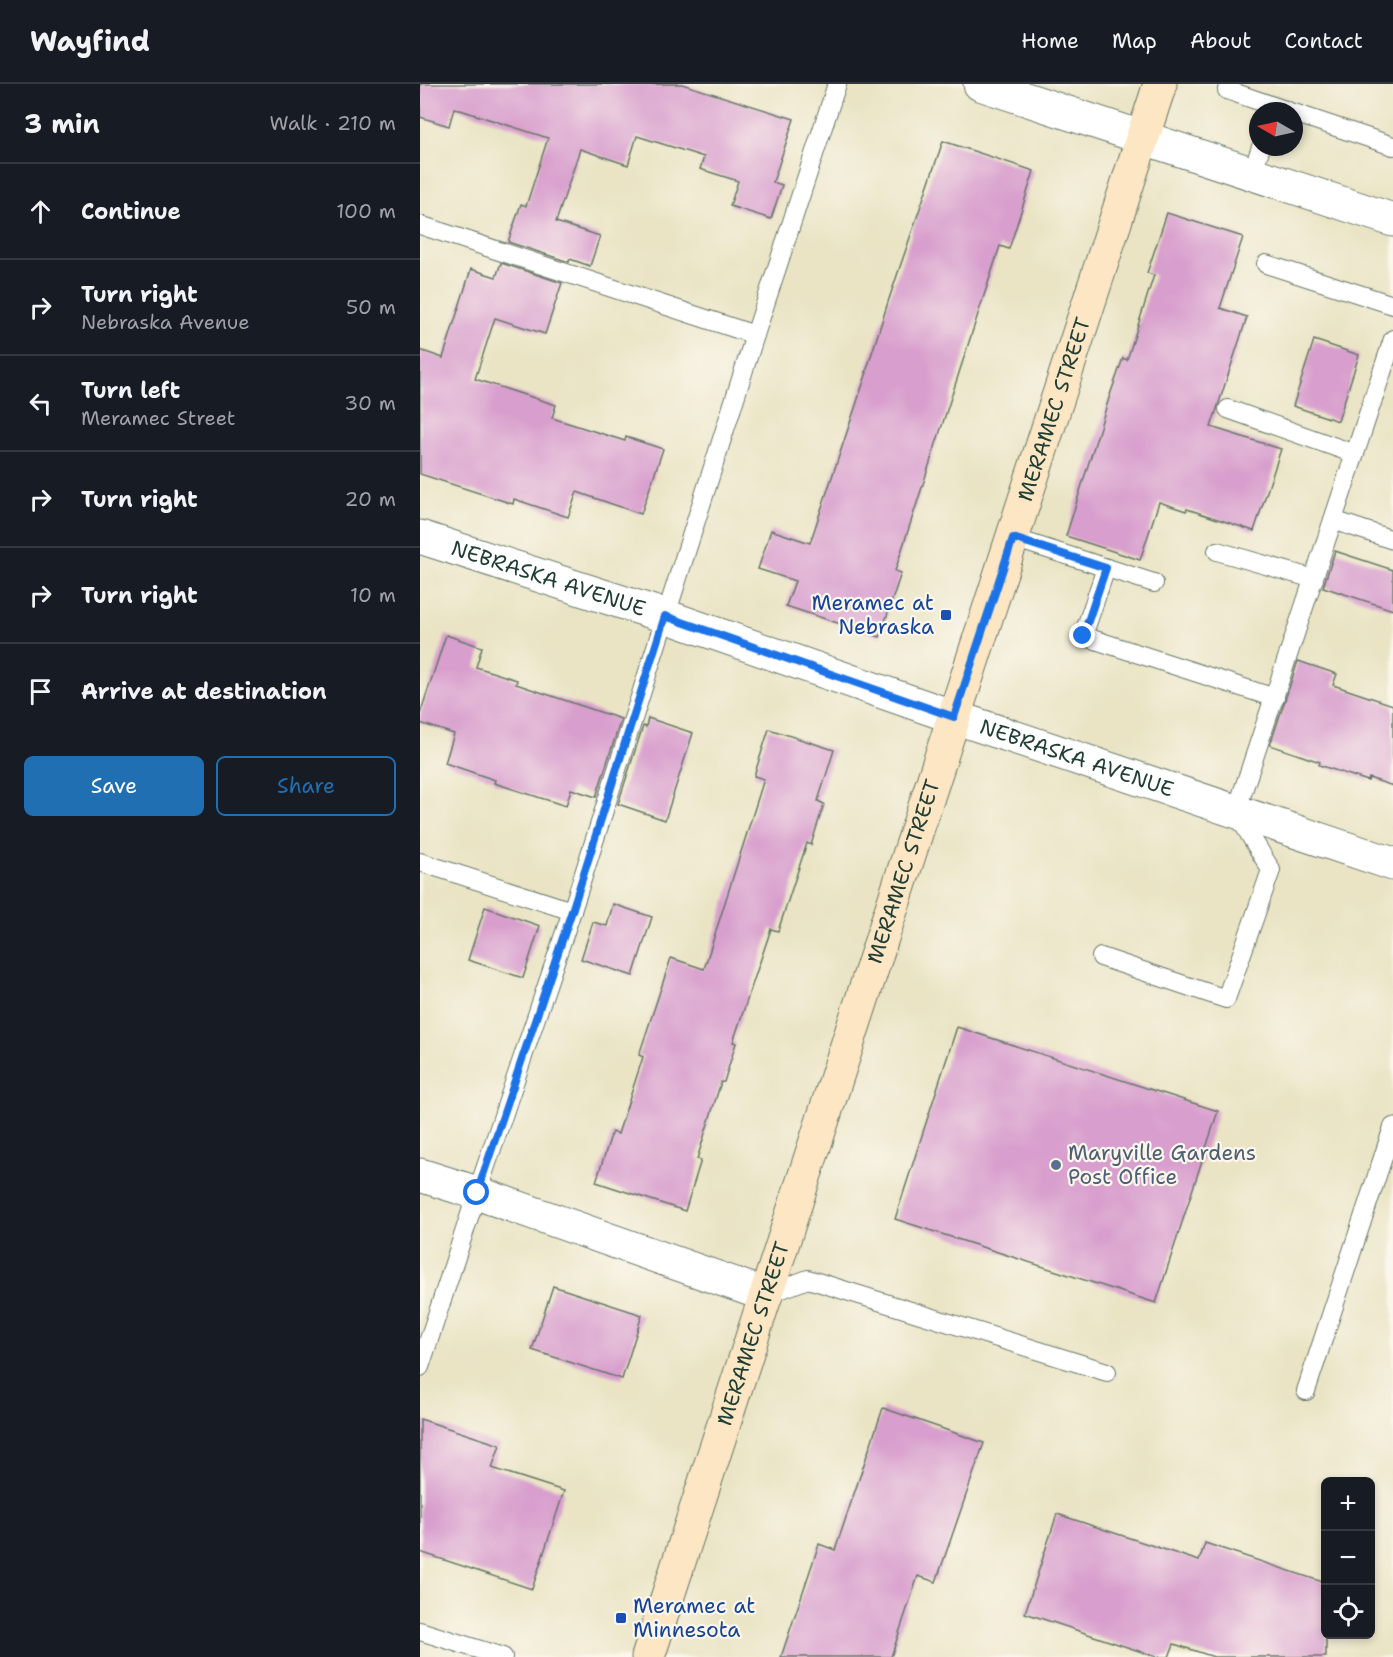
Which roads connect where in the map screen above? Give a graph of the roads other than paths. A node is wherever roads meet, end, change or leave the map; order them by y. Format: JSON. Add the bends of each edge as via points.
{"nodes":[{"id":1,"x":837,"y":84,"type":"edge"},
{"id":2,"x":980,"y":84,"type":"edge"},
{"id":3,"x":1160,"y":84,"type":"edge"},
{"id":4,"x":1228,"y":84,"type":"edge"},
{"id":5,"x":1032,"y":92,"type":"edge"},
{"id":6,"x":1258,"y":102,"type":"edge"},
{"id":7,"x":1303,"y":116,"type":"edge"},
{"id":8,"x":1143,"y":137,"type":"junction"},
{"id":9,"x":1393,"y":146,"type":"edge"},
{"id":10,"x":1257,"y":160,"type":"edge"},
{"id":11,"x":1393,"y":220,"type":"edge"},
{"id":12,"x":420,"y":225,"type":"edge"},
{"id":13,"x":1266,"y":264,"type":"dead end"},
{"id":14,"x":1393,"y":305,"type":"edge"},
{"id":15,"x":754,"y":335,"type":"junction"},
{"id":16,"x":1393,"y":339,"type":"edge"},
{"id":17,"x":1228,"y":409,"type":"dead end"},
{"id":18,"x":1356,"y":454,"type":"junction"},
{"id":19,"x":1334,"y":520,"type":"junction"},
{"id":20,"x":420,"y":537,"type":"edge"},
{"id":21,"x":1013,"y":538,"type":"junction"},
{"id":22,"x":1393,"y":540,"type":"edge"},
{"id":23,"x":1217,"y":551,"type":"dead end"},
{"id":24,"x":1106,"y":568,"type":"junction"},
{"id":25,"x":1314,"y":579,"type":"junction"},
{"id":26,"x":1154,"y":583,"type":"dead end"},
{"id":27,"x":665,"y":616,"type":"junction"},
{"id":28,"x":1275,"y":698,"type":"junction"},
{"id":29,"x":954,"y":717,"type":"junction"},
{"id":30,"x":1236,"y":812,"type":"junction"},
{"id":31,"x":420,"y":862,"type":"edge"},
{"id":32,"x":1393,"y":864,"type":"edge"},
{"id":33,"x":572,"y":911,"type":"junction"},
{"id":34,"x":1101,"y":957,"type":"dead end"},
{"id":35,"x":1393,"y":1126,"type":"edge"},
{"id":36,"x":420,"y":1175,"type":"edge"},
{"id":37,"x":477,"y":1193,"type":"junction"},
{"id":38,"x":766,"y":1295,"type":"junction"},
{"id":39,"x":420,"y":1367,"type":"edge"},
{"id":40,"x":1107,"y":1372,"type":"dead end"},
{"id":41,"x":1306,"y":1391,"type":"dead end"},
{"id":42,"x":420,"y":1630,"type":"edge"},
{"id":43,"x":503,"y":1657,"type":"edge"},
{"id":44,"x":648,"y":1657,"type":"edge"}],
"edges":[{"from":1,"to":15,"type":"lane"},
{"from":2,"to":5,"type":"street"},
{"from":3,"to":8,"type":"street","name":"MERAMEC STREET"},
{"from":4,"to":6,"type":"lane","via":[[1227,90]]},
{"from":5,"to":8,"type":"street"},
{"from":7,"to":9,"type":"lane"},
{"from":8,"to":10,"type":"street"},
{"from":8,"to":21,"type":"street","name":"MERAMEC STREET"},
{"from":10,"to":11,"type":"street"},
{"from":12,"to":15,"type":"lane"},
{"from":13,"to":14,"type":"lane"},
{"from":15,"to":27,"type":"lane"},
{"from":16,"to":18,"type":"lane"},
{"from":17,"to":18,"type":"lane"},
{"from":18,"to":19,"type":"lane"},
{"from":19,"to":22,"type":"lane"},
{"from":19,"to":25,"type":"lane"},
{"from":20,"to":27,"type":"street","name":"NEBRASKA AVENUE"},
{"from":21,"to":24,"type":"lane"},
{"from":21,"to":29,"type":"street","name":"MERAMEC STREET"},
{"from":23,"to":25,"type":"lane"},
{"from":24,"to":26,"type":"lane"},
{"from":24,"to":28,"type":"lane","via":[[1083,636]]},
{"from":25,"to":28,"type":"lane"},
{"from":27,"to":29,"type":"street","name":"NEBRASKA AVENUE"},
{"from":27,"to":33,"type":"lane"},
{"from":28,"to":30,"type":"lane"},
{"from":29,"to":30,"type":"street","name":"NEBRASKA AVENUE"},
{"from":29,"to":38,"type":"street","name":"MERAMEC STREET"},
{"from":30,"to":32,"type":"street","name":"NEBRASKA AVENUE"},
{"from":30,"to":34,"type":"lane","via":[[1271,870],[1226,999]]},
{"from":31,"to":33,"type":"lane"},
{"from":33,"to":37,"type":"lane"},
{"from":35,"to":41,"type":"lane"},
{"from":36,"to":37,"type":"street"},
{"from":37,"to":38,"type":"street"},
{"from":37,"to":39,"type":"lane"},
{"from":38,"to":40,"type":"lane","via":[[808,1279]]},
{"from":38,"to":44,"type":"street","name":"MERAMEC STREET"},
{"from":42,"to":43,"type":"lane"}]}
